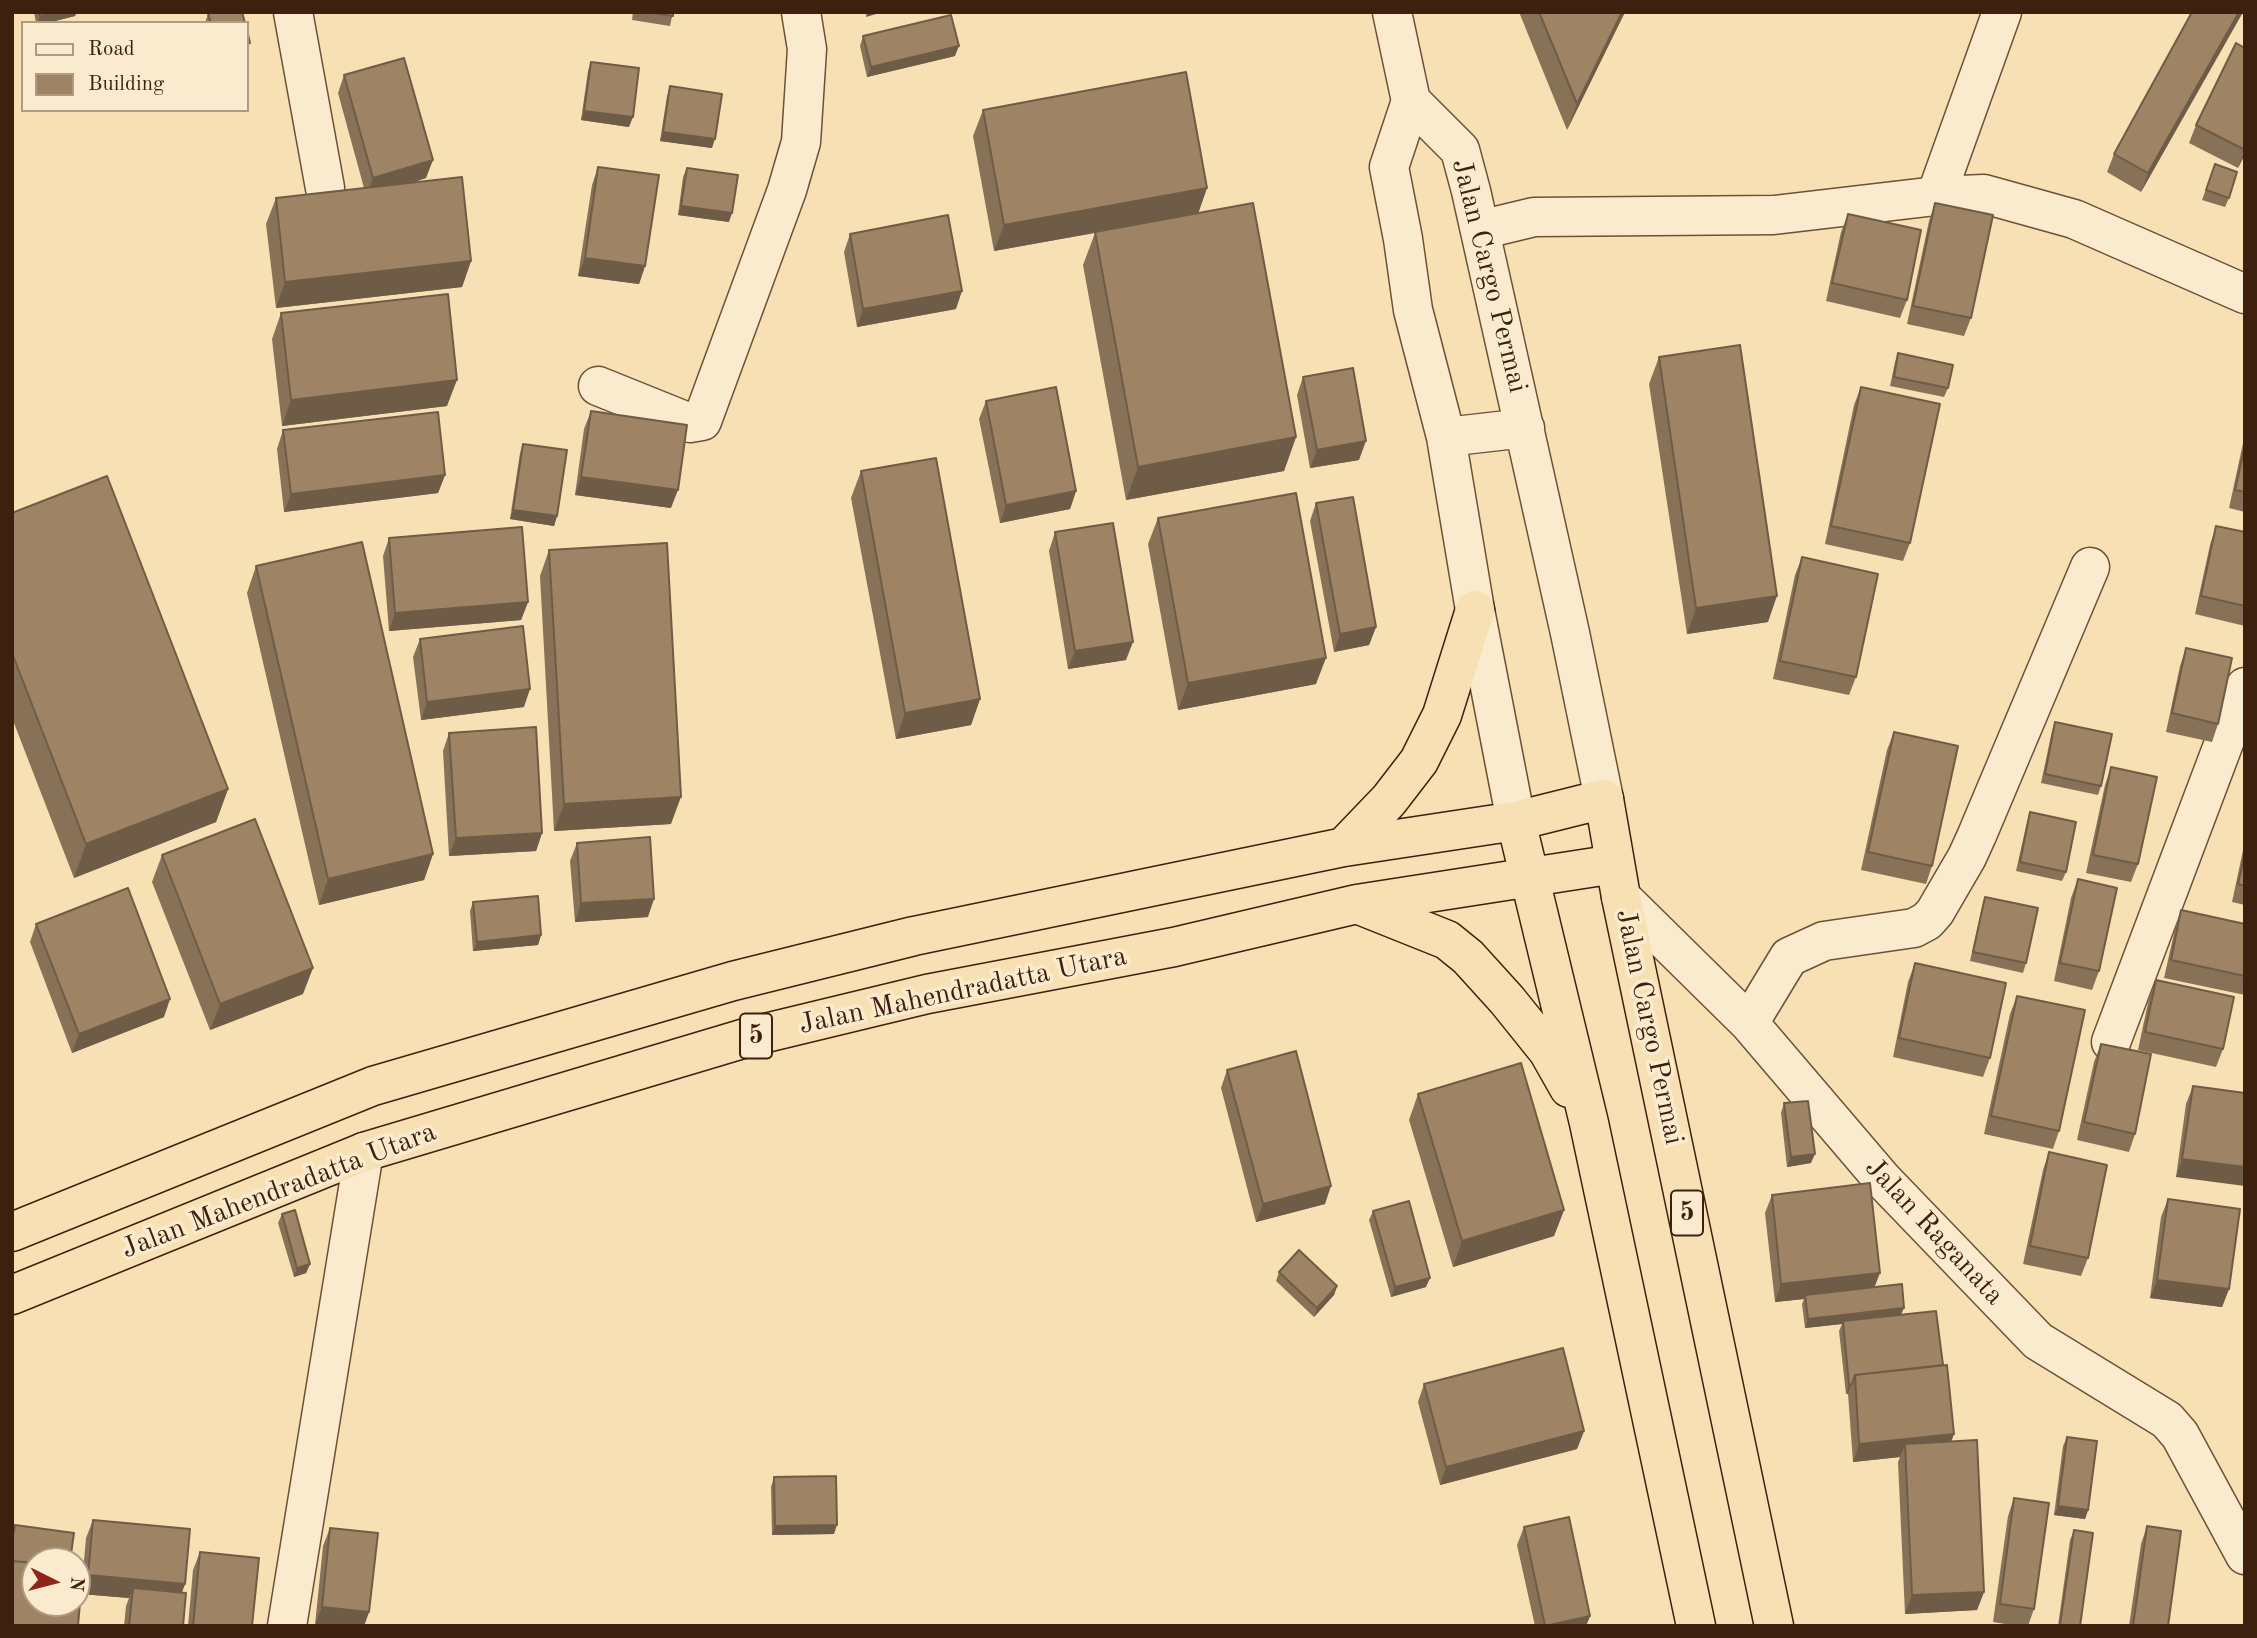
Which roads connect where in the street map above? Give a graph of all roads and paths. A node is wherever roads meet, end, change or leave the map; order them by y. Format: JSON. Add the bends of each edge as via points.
{"nodes":[{"id":1,"x":293,"y":12,"type":"edge"},
{"id":2,"x":801,"y":12,"type":"edge"},
{"id":3,"x":1392,"y":12,"type":"edge"},
{"id":4,"x":2002,"y":12,"type":"edge"},
{"id":5,"x":1411,"y":101,"type":"junction"},
{"id":6,"x":325,"y":188,"type":"dead end"},
{"id":7,"x":1936,"y":196,"type":"junction"},
{"id":8,"x":1480,"y":230,"type":"junction"},
{"id":9,"x":2245,"y":294,"type":"edge"},
{"id":10,"x":598,"y":386,"type":"dead end"},
{"id":11,"x":1525,"y":428,"type":"junction"},
{"id":12,"x":1446,"y":437,"type":"junction"},
{"id":13,"x":2090,"y":567,"type":"dead end"},
{"id":14,"x":1475,"y":610,"type":"junction"},
{"id":15,"x":2245,"y":687,"type":"edge"},
{"id":16,"x":1604,"y":799,"type":"junction"},
{"id":17,"x":1516,"y":821,"type":"junction"},
{"id":18,"x":1344,"y":847,"type":"junction"},
{"id":19,"x":1528,"y":879,"type":"junction"},
{"id":20,"x":1618,"y":881,"type":"junction"},
{"id":21,"x":1357,"y":904,"type":"junction"},
{"id":22,"x":1749,"y":1023,"type":"junction"},
{"id":23,"x":2111,"y":1042,"type":"dead end"},
{"id":24,"x":1589,"y":1123,"type":"junction"},
{"id":25,"x":364,"y":1152,"type":"junction"},
{"id":26,"x":12,"y":1232,"type":"edge"},
{"id":27,"x":12,"y":1295,"type":"edge"},
{"id":28,"x":2245,"y":1555,"type":"edge"},
{"id":29,"x":287,"y":1626,"type":"edge"},
{"id":30,"x":1696,"y":1626,"type":"edge"},
{"id":31,"x":1774,"y":1626,"type":"edge"}],
"edges":[{"from":1,"to":6,"type":"street"},
{"from":2,"to":10,"type":"street","via":[[807,49],[801,142],[702,421],[690,423]]},
{"from":3,"to":5,"type":"street"},
{"from":4,"to":7,"type":"street"},
{"from":5,"to":8,"type":"street","name":"Jalan Cargo Permai","via":[[1460,150]]},
{"from":5,"to":12,"type":"street","via":[[1389,167],[1413,310]]},
{"from":7,"to":8,"type":"street","via":[[1774,215],[1534,218]]},
{"from":7,"to":9,"type":"street","via":[[1984,194],[2078,204]]},
{"from":8,"to":11,"type":"street","name":"Jalan Cargo Permai"},
{"from":11,"to":12,"type":"street","name":"Jalan Cargo Permai"},
{"from":11,"to":16,"type":"street","name":"Jalan Cargo Permai"},
{"from":12,"to":14,"type":"street"},
{"from":13,"to":22,"type":"street","via":[[1977,835],[1935,912],[1914,928],[1824,941],[1789,957]]},
{"from":14,"to":17,"type":"street"},
{"from":14,"to":18,"type":"highway","via":[[1442,715],[1419,761]]},
{"from":15,"to":23,"type":"street"},
{"from":16,"to":17,"type":"highway","number":"5"},
{"from":16,"to":20,"type":"highway","name":"Jalan Cargo Permai","number":"5"},
{"from":17,"to":18,"type":"highway","number":"5"},
{"from":17,"to":19,"type":"highway"},
{"from":18,"to":26,"type":"highway","number":"5","via":[[914,936],[733,981],[524,1041],[373,1086]]},
{"from":19,"to":20,"type":"highway","name":"Jalan Mahendradatta Utara"},
{"from":19,"to":21,"type":"highway","name":"Jalan Mahendradatta Utara","number":"5"},
{"from":19,"to":24,"type":"highway"},
{"from":20,"to":22,"type":"street","name":"Jalan Raganata"},
{"from":20,"to":31,"type":"highway","name":"Jalan Cargo Permai","number":"5"},
{"from":21,"to":24,"type":"highway","via":[[1447,940],[1481,969],[1548,1051]]},
{"from":21,"to":25,"type":"highway","name":"Jalan Mahendradatta Utara","number":"5","via":[[1174,947],[927,994],[761,1034]]},
{"from":22,"to":28,"type":"street","name":"Jalan Raganata","via":[[1883,1180],[2038,1341],[2167,1420],[2180,1435]]},
{"from":24,"to":30,"type":"highway"},
{"from":25,"to":27,"type":"highway","name":"Jalan Mahendradatta Utara","number":"5"},
{"from":25,"to":29,"type":"street"}]}
